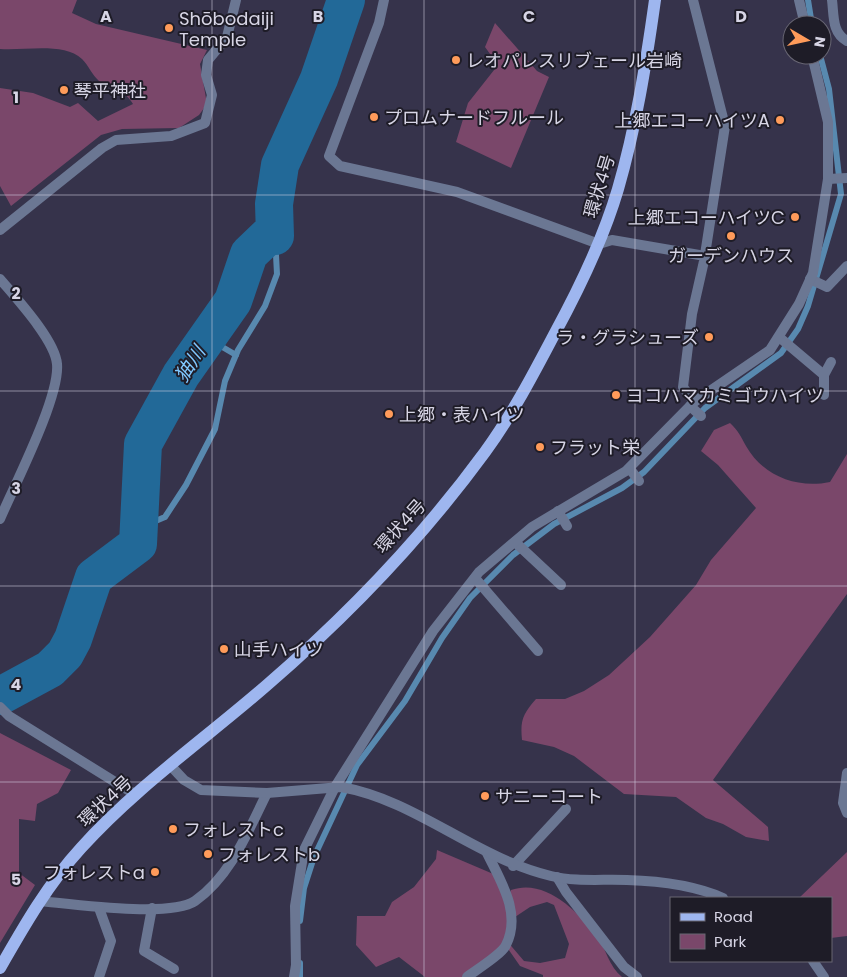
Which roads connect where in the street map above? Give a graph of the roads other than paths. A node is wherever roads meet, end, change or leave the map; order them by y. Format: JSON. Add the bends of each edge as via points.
{"nodes":[{"id":1,"x":236,"y":0,"type":"edge"},
{"id":2,"x":384,"y":0,"type":"edge"},
{"id":3,"x":655,"y":0,"type":"edge"},
{"id":4,"x":693,"y":0,"type":"edge"},
{"id":5,"x":798,"y":0,"type":"edge"},
{"id":6,"x":832,"y":0,"type":"edge"},
{"id":7,"x":802,"y":15,"type":"edge"},
{"id":8,"x":847,"y":41,"type":"edge"},
{"id":9,"x":814,"y":65,"type":"edge"},
{"id":10,"x":847,"y":178,"type":"edge"},
{"id":11,"x":832,"y":179,"type":"junction"},
{"id":12,"x":0,"y":230,"type":"edge"},
{"id":13,"x":599,"y":244,"type":"junction"},
{"id":14,"x":705,"y":256,"type":"junction"},
{"id":15,"x":847,"y":266,"type":"edge"},
{"id":16,"x":0,"y":279,"type":"edge"},
{"id":17,"x":811,"y":279,"type":"junction"},
{"id":18,"x":779,"y":337,"type":"junction"},
{"id":19,"x":831,"y":362,"type":"dead end"},
{"id":20,"x":824,"y":375,"type":"junction"},
{"id":21,"x":824,"y":395,"type":"dead end"},
{"id":22,"x":692,"y":405,"type":"junction"},
{"id":23,"x":701,"y":416,"type":"dead end"},
{"id":24,"x":630,"y":469,"type":"junction"},
{"id":25,"x":639,"y":481,"type":"dead end"},
{"id":26,"x":558,"y":512,"type":"junction"},
{"id":27,"x":0,"y":519,"type":"edge"},
{"id":28,"x":567,"y":526,"type":"dead end"},
{"id":29,"x":516,"y":543,"type":"junction"},
{"id":30,"x":477,"y":580,"type":"junction"},
{"id":31,"x":561,"y":585,"type":"dead end"},
{"id":32,"x":538,"y":650,"type":"dead end"},
{"id":33,"x":0,"y":707,"type":"edge"},
{"id":34,"x":170,"y":765,"type":"junction"},
{"id":35,"x":847,"y":773,"type":"edge"},
{"id":36,"x":338,"y":787,"type":"junction"},
{"id":37,"x":267,"y":793,"type":"junction"},
{"id":38,"x":136,"y":795,"type":"junction"},
{"id":39,"x":566,"y":809,"type":"dead end"},
{"id":40,"x":847,"y":813,"type":"edge"},
{"id":41,"x":487,"y":853,"type":"junction"},
{"id":42,"x":513,"y":866,"type":"junction"},
{"id":43,"x":557,"y":878,"type":"junction"},
{"id":44,"x":720,"y":897,"type":"edge"},
{"id":45,"x":40,"y":901,"type":"junction"},
{"id":46,"x":99,"y":908,"type":"junction"},
{"id":47,"x":152,"y":908,"type":"junction"},
{"id":48,"x":814,"y":962,"type":"edge"},
{"id":49,"x":0,"y":968,"type":"edge"},
{"id":50,"x":174,"y":969,"type":"dead end"},
{"id":51,"x":99,"y":977,"type":"edge"},
{"id":52,"x":294,"y":977,"type":"edge"},
{"id":53,"x":467,"y":977,"type":"edge"},
{"id":54,"x":637,"y":977,"type":"edge"},
{"id":55,"x":824,"y":977,"type":"edge"}],
"edges":[{"from":1,"to":12,"type":"street","via":[[227,37],[208,60],[206,75],[212,95],[205,123],[171,136],[116,140]]},
{"from":2,"to":13,"type":"street","via":[[379,23],[329,156],[340,166],[457,192]]},
{"from":3,"to":13,"type":"main road","name":"環状4号","via":[[641,95],[618,190]]},
{"from":4,"to":14,"type":"street","via":[[725,126]]},
{"from":5,"to":7,"type":"street"},
{"from":6,"to":8,"type":"street","via":[[836,30]]},
{"from":9,"to":11,"type":"street","via":[[828,122]]},
{"from":10,"to":11,"type":"street"},
{"from":11,"to":17,"type":"street"},
{"from":13,"to":14,"type":"street","via":[[612,240]]},
{"from":13,"to":34,"type":"main road","name":"環状4号","via":[[580,287],[531,377],[486,451],[429,522],[344,616]]},
{"from":14,"to":22,"type":"street","via":[[692,314],[683,387]]},
{"from":15,"to":17,"type":"street","via":[[827,287]]},
{"from":16,"to":27,"type":"street","via":[[40,326],[58,363],[56,390]]},
{"from":17,"to":18,"type":"street"},
{"from":18,"to":20,"type":"street"},
{"from":18,"to":22,"type":"street","via":[[770,350]]},
{"from":19,"to":20,"type":"street"},
{"from":20,"to":21,"type":"street"},
{"from":22,"to":23,"type":"street"},
{"from":22,"to":24,"type":"street"},
{"from":24,"to":25,"type":"street"},
{"from":24,"to":26,"type":"street"},
{"from":26,"to":28,"type":"street"},
{"from":26,"to":29,"type":"street"},
{"from":29,"to":30,"type":"street"},
{"from":29,"to":31,"type":"street"},
{"from":30,"to":32,"type":"street"},
{"from":30,"to":36,"type":"street","via":[[434,631]]},
{"from":33,"to":38,"type":"street","via":[[9,716]]},
{"from":34,"to":37,"type":"street","via":[[184,780],[201,790]]},
{"from":34,"to":38,"type":"main road","name":"環状4号"},
{"from":35,"to":40,"type":"street","via":[[843,802]]},
{"from":36,"to":37,"type":"street"},
{"from":36,"to":41,"type":"street","via":[[353,789],[404,808]]},
{"from":36,"to":52,"type":"street","via":[[304,850],[295,906]]},
{"from":37,"to":47,"type":"street","via":[[232,862],[205,892],[194,902],[179,908]]},
{"from":38,"to":45,"type":"main road","name":"環状4号","via":[[80,849]]},
{"from":39,"to":42,"type":"street"},
{"from":41,"to":42,"type":"street"},
{"from":41,"to":53,"type":"street","via":[[509,896],[512,919],[506,946]]},
{"from":42,"to":43,"type":"street"},
{"from":43,"to":44,"type":"street","via":[[663,883]]},
{"from":43,"to":54,"type":"street","via":[[624,967]]},
{"from":45,"to":46,"type":"street"},
{"from":45,"to":49,"type":"main road","name":"環状4号"},
{"from":46,"to":47,"type":"street"},
{"from":46,"to":51,"type":"street","via":[[111,941]]},
{"from":47,"to":50,"type":"street","via":[[144,951]]},
{"from":48,"to":55,"type":"street"}]}
